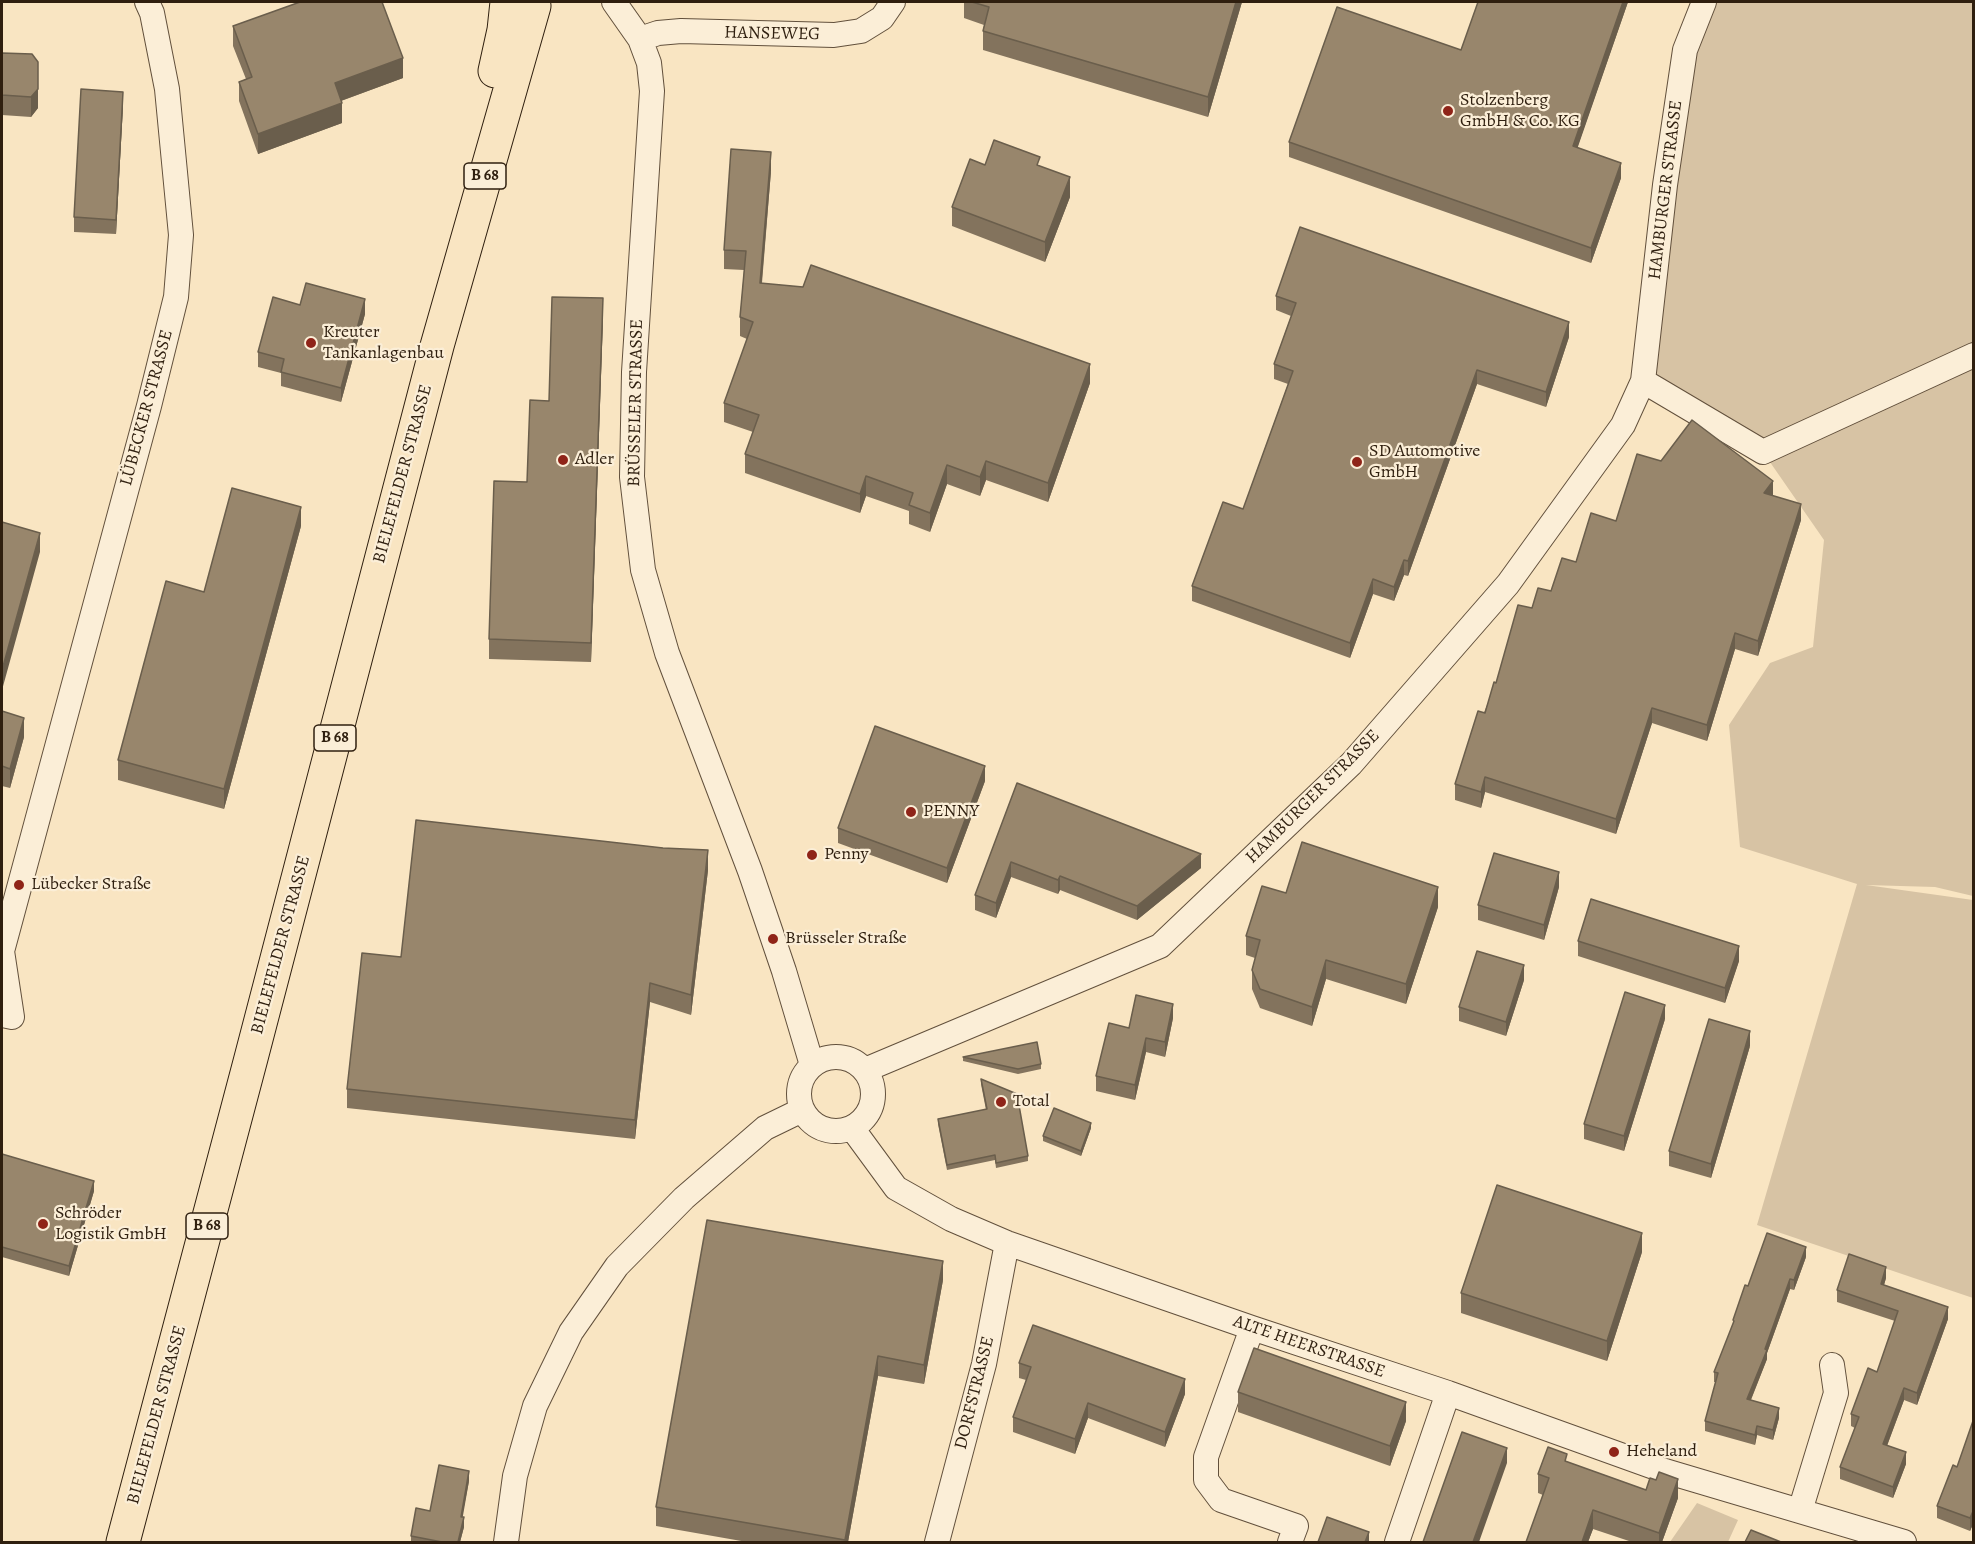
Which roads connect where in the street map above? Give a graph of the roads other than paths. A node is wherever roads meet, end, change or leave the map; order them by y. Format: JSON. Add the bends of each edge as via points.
{"nodes":[{"id":1,"x":147,"y":2,"type":"edge"},
{"id":2,"x":614,"y":2,"type":"edge"},
{"id":3,"x":893,"y":2,"type":"edge"},
{"id":4,"x":1704,"y":2,"type":"edge"},
{"id":5,"x":529,"y":3,"type":"edge"},
{"id":6,"x":640,"y":39,"type":"junction"},
{"id":7,"x":1974,"y":355,"type":"edge"},
{"id":8,"x":1643,"y":381,"type":"junction"},
{"id":9,"x":7,"y":1016,"type":"edge"},
{"id":10,"x":822,"y":1061,"type":"junction"},
{"id":11,"x":865,"y":1070,"type":"junction"},
{"id":12,"x":802,"y":1110,"type":"junction"},
{"id":13,"x":852,"y":1128,"type":"junction"},
{"id":14,"x":1007,"y":1243,"type":"junction"},
{"id":15,"x":1252,"y":1328,"type":"junction"},
{"id":16,"x":1832,"y":1365,"type":"dead end"},
{"id":17,"x":1448,"y":1393,"type":"junction"},
{"id":18,"x":1800,"y":1511,"type":"junction"},
{"id":19,"x":1861,"y":1536,"type":"edge"},
{"id":20,"x":123,"y":1542,"type":"edge"},
{"id":21,"x":506,"y":1542,"type":"edge"},
{"id":22,"x":937,"y":1542,"type":"edge"},
{"id":23,"x":1290,"y":1542,"type":"edge"},
{"id":24,"x":1397,"y":1542,"type":"edge"},
{"id":25,"x":1904,"y":1542,"type":"edge"}],
"edges":[{"from":1,"to":9,"type":"street","name":"LÜBECKER STRASSE","via":[[167,89],[181,235],[176,297],[2,951]]},
{"from":2,"to":6,"type":"street","name":"BRÜSSELER STRASSE"},
{"from":3,"to":6,"type":"street","name":"HANSEWEG","via":[[882,18],[861,31],[834,35],[681,32]]},
{"from":4,"to":8,"type":"street","name":"HAMBURGER STRASSE","via":[[1685,50]]},
{"from":5,"to":20,"type":"main road","name":"BIELEFELDER STRASSE","number":"B 68"},
{"from":6,"to":10,"type":"street","name":"BRÜSSELER STRASSE","via":[[649,63],[652,91],[633,395],[632,477],[643,570],[667,653],[784,972]]},
{"from":7,"to":8,"type":"street","via":[[1763,452]]},
{"from":8,"to":11,"type":"street","name":"HAMBURGER STRASSE","via":[[1623,425],[1508,584],[1351,764],[1160,946]]},
{"from":10,"to":11,"type":"street","via":[[844,1058]]},
{"from":10,"to":12,"type":"street","via":[[804,1075],[799,1098]]},
{"from":11,"to":13,"type":"street","via":[[873,1091],[872,1102],[868,1113]]},
{"from":12,"to":13,"type":"street","via":[[808,1120],[829,1131]]},
{"from":12,"to":21,"type":"street","via":[[765,1128],[684,1198],[617,1266],[571,1332],[536,1406],[515,1476]]},
{"from":13,"to":14,"type":"street","name":"ALTE HEERSTRASSE","via":[[896,1188],[951,1219]]},
{"from":14,"to":15,"type":"street","name":"ALTE HEERSTRASSE"},
{"from":14,"to":22,"type":"street","name":"DORFSTRASSE","via":[[984,1364]]},
{"from":15,"to":17,"type":"street","name":"ALTE HEERSTRASSE"},
{"from":15,"to":23,"type":"street","via":[[1206,1457],[1206,1479],[1221,1500],[1296,1526]]},
{"from":16,"to":18,"type":"street","via":[[1836,1393]]},
{"from":17,"to":18,"type":"street","name":"ALTE HEERSTRASSE","via":[[1665,1470]]},
{"from":17,"to":24,"type":"street"},
{"from":18,"to":19,"type":"street","name":"ALTE HEERSTRASSE"},
{"from":19,"to":25,"type":"street","name":"ALTE HEERSTRASSE"}]}
